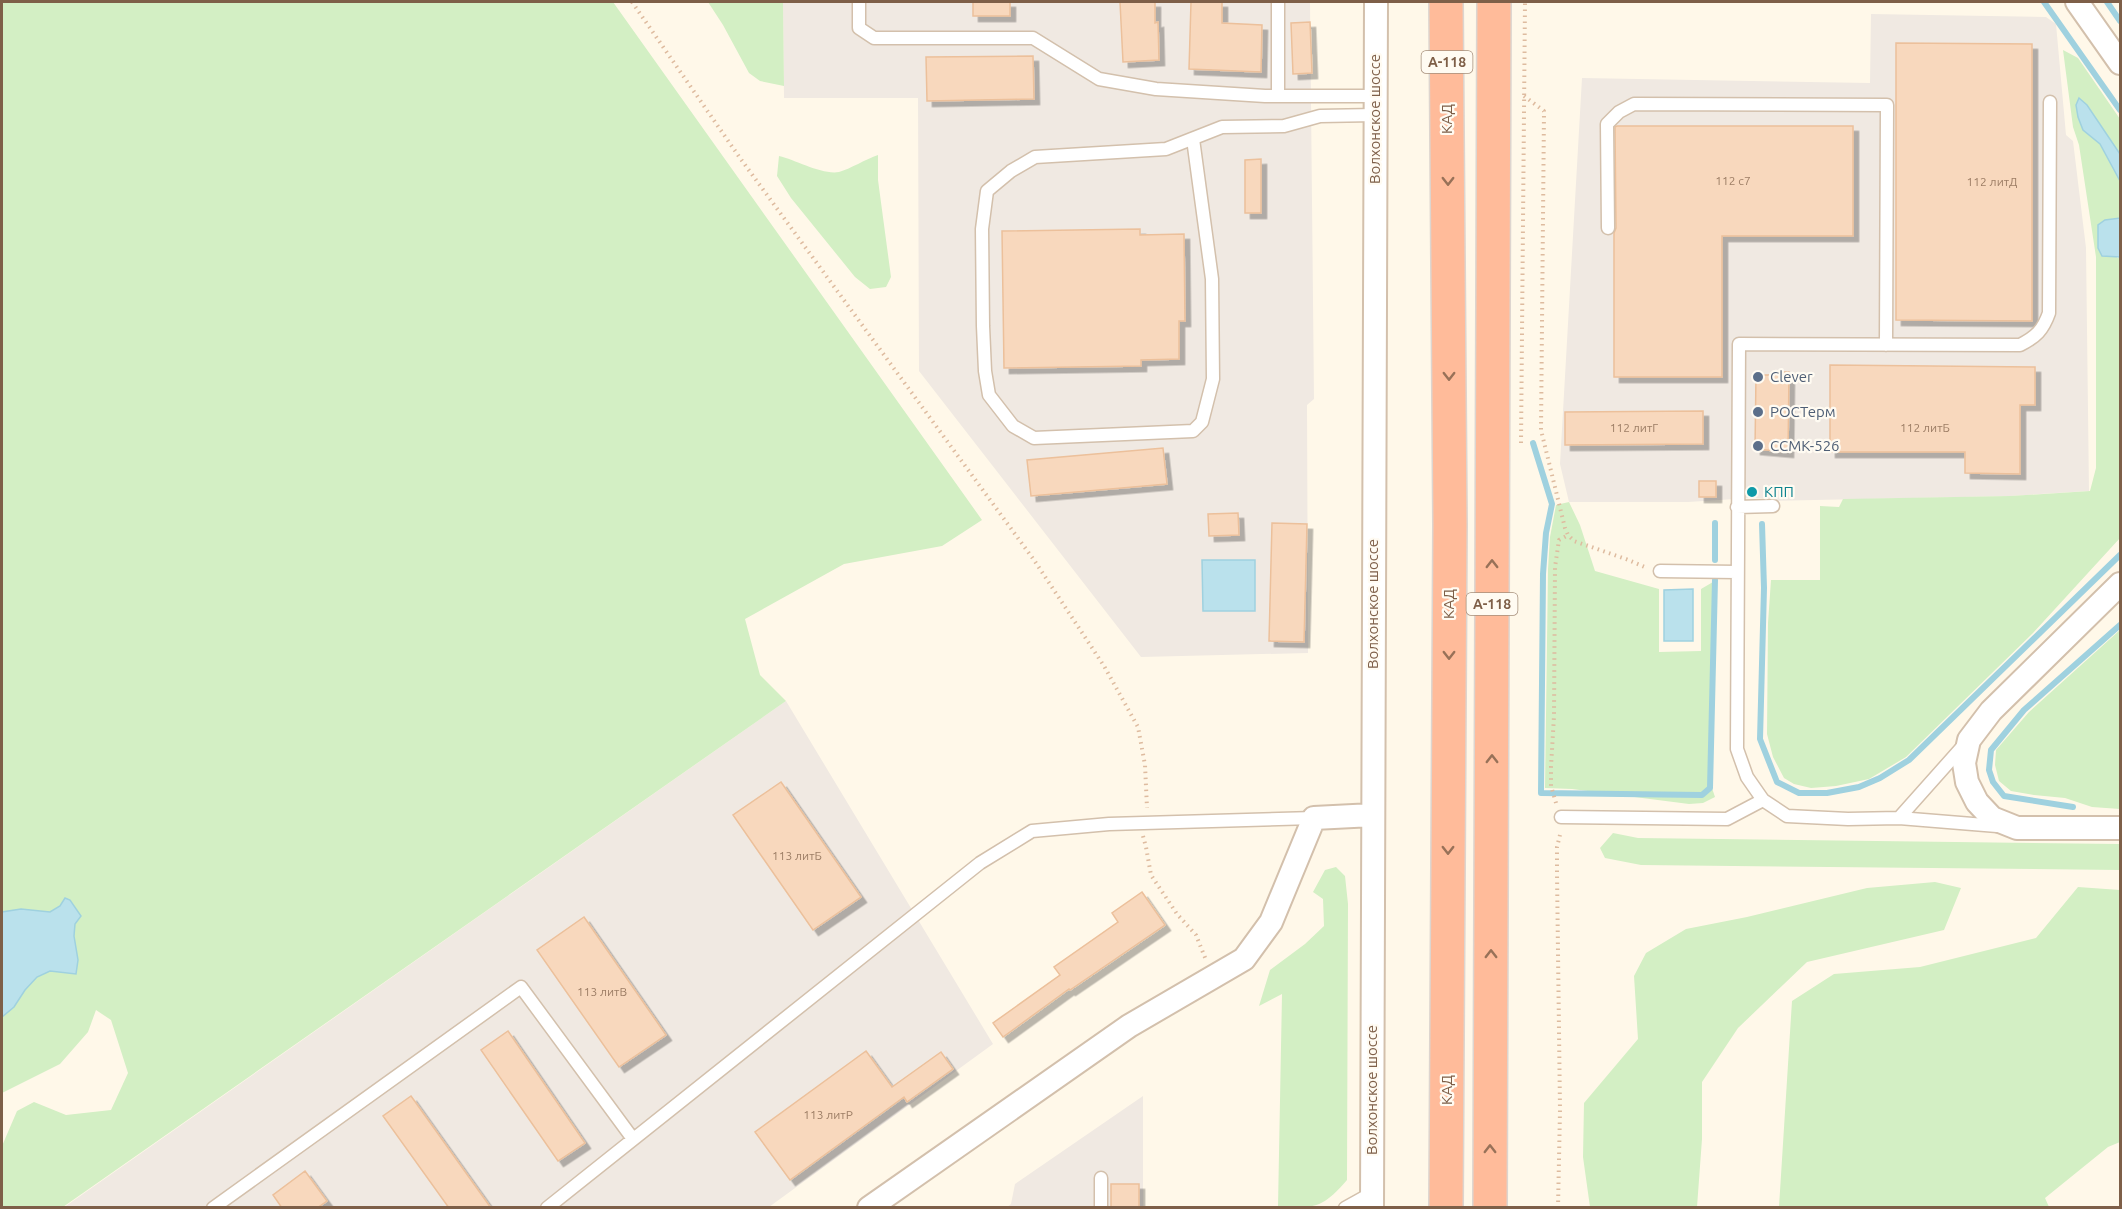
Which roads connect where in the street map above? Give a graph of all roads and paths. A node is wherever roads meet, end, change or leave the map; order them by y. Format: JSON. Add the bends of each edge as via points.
{"nodes":[{"id":1,"x":632,"y":2,"type":"edge"},
{"id":2,"x":859,"y":2,"type":"edge"},
{"id":3,"x":1278,"y":2,"type":"edge"},
{"id":4,"x":1376,"y":2,"type":"edge"},
{"id":5,"x":1446,"y":2,"type":"edge"},
{"id":6,"x":1494,"y":2,"type":"edge"},
{"id":7,"x":1525,"y":2,"type":"edge"},
{"id":8,"x":2077,"y":2,"type":"edge"},
{"id":9,"x":2121,"y":63,"type":"edge"},
{"id":10,"x":1278,"y":96,"type":"junction"},
{"id":11,"x":1524,"y":96,"type":"junction"},
{"id":12,"x":2050,"y":102,"type":"dead end"},
{"id":13,"x":1375,"y":105,"type":"junction"},
{"id":14,"x":1193,"y":138,"type":"junction"},
{"id":15,"x":1608,"y":228,"type":"dead end"},
{"id":16,"x":1886,"y":345,"type":"junction"},
{"id":17,"x":1521,"y":443,"type":"dead end"},
{"id":18,"x":1773,"y":506,"type":"dead end"},
{"id":19,"x":1737,"y":507,"type":"junction"},
{"id":20,"x":1568,"y":535,"type":"junction"},
{"id":21,"x":1660,"y":571,"type":"joint"},
{"id":22,"x":1737,"y":572,"type":"junction"},
{"id":23,"x":2121,"y":584,"type":"edge"},
{"id":24,"x":1969,"y":740,"type":"junction"},
{"id":25,"x":1762,"y":800,"type":"junction"},
{"id":26,"x":1373,"y":815,"type":"junction"},
{"id":27,"x":1561,"y":817,"type":"junction"},
{"id":28,"x":1314,"y":818,"type":"junction"},
{"id":29,"x":1899,"y":818,"type":"junction"},
{"id":30,"x":1143,"y":824,"type":"junction"},
{"id":31,"x":2017,"y":828,"type":"junction"},
{"id":32,"x":2121,"y":828,"type":"edge"},
{"id":33,"x":1218,"y":974,"type":"junction"},
{"id":34,"x":633,"y":1139,"type":"junction"},
{"id":35,"x":1101,"y":1178,"type":"dead end"},
{"id":36,"x":1372,"y":1200,"type":"edge"},
{"id":37,"x":213,"y":1208,"type":"edge"},
{"id":38,"x":547,"y":1208,"type":"edge"},
{"id":39,"x":869,"y":1208,"type":"edge"},
{"id":40,"x":1101,"y":1208,"type":"edge"},
{"id":41,"x":1345,"y":1208,"type":"edge"},
{"id":42,"x":1446,"y":1208,"type":"edge"},
{"id":43,"x":1490,"y":1208,"type":"edge"},
{"id":44,"x":1558,"y":1208,"type":"edge"}],
"edges":[{"from":1,"to":30,"type":"path","via":[[747,167],[1034,560],[1104,666],[1137,728],[1145,765]]},
{"from":2,"to":10,"type":"lane","via":[[859,28],[874,38],[1033,38],[1099,79],[1155,89]]},
{"from":3,"to":10,"type":"lane"},
{"from":4,"to":13,"type":"street","name":"Волхонское шоссе"},
{"from":5,"to":42,"type":"highway","name":"КАД","number":"А-118","one_way":true,"via":[[1450,537]]},
{"from":43,"to":6,"type":"highway","number":"А-118","one_way":true},
{"from":7,"to":11,"type":"path"},
{"from":8,"to":9,"type":"street"},
{"from":10,"to":13,"type":"lane"},
{"from":11,"to":17,"type":"path"},
{"from":11,"to":20,"type":"path","via":[[1544,111],[1541,430]]},
{"from":12,"to":16,"type":"lane","via":[[2049,313],[2045,327],[2020,345]]},
{"from":13,"to":14,"type":"lane","via":[[1284,126],[1222,127]]},
{"from":13,"to":26,"type":"street","name":"Волхонское шоссе"},
{"from":14,"to":14,"type":"lane","via":[[1166,149],[1035,157],[987,191],[982,229],[985,371],[989,395],[1013,426],[1034,438],[1193,431],[1202,422],[1213,379],[1212,279]]},
{"from":15,"to":16,"type":"lane","via":[[1607,124],[1618,112],[1634,104],[1887,105]]},
{"from":16,"to":19,"type":"lane","via":[[1739,344]]},
{"from":18,"to":19,"type":"lane"},
{"from":19,"to":22,"type":"lane"},
{"from":20,"to":21,"type":"path","via":[[1574,542]]},
{"from":20,"to":27,"type":"path","via":[[1559,540],[1555,577],[1551,786]]},
{"from":21,"to":22,"type":"lane"},
{"from":22,"to":25,"type":"lane","via":[[1737,749],[1747,777]]},
{"from":23,"to":24,"type":"street","via":[[1991,711]]},
{"from":24,"to":29,"type":"lane"},
{"from":24,"to":31,"type":"street","via":[[1964,763],[1967,782],[1977,802],[1992,818]]},
{"from":25,"to":27,"type":"lane","via":[[1727,819]]},
{"from":25,"to":29,"type":"lane","via":[[1787,816]]},
{"from":26,"to":28,"type":"street"},
{"from":26,"to":36,"type":"street","name":"Волхонское шоссе"},
{"from":27,"to":44,"type":"path","via":[[1557,864]]},
{"from":28,"to":30,"type":"lane"},
{"from":28,"to":33,"type":"street","via":[[1271,922],[1244,959]]},
{"from":29,"to":31,"type":"lane"},
{"from":30,"to":33,"type":"path","via":[[1151,875],[1196,935],[1205,958]]},
{"from":30,"to":34,"type":"lane","via":[[1032,831],[980,863]]},
{"from":31,"to":32,"type":"street"},
{"from":33,"to":39,"type":"street","via":[[1129,1026]]},
{"from":34,"to":37,"type":"lane","via":[[521,987]]},
{"from":34,"to":38,"type":"lane"},
{"from":35,"to":40,"type":"lane"},
{"from":36,"to":41,"type":"lane"}]}
